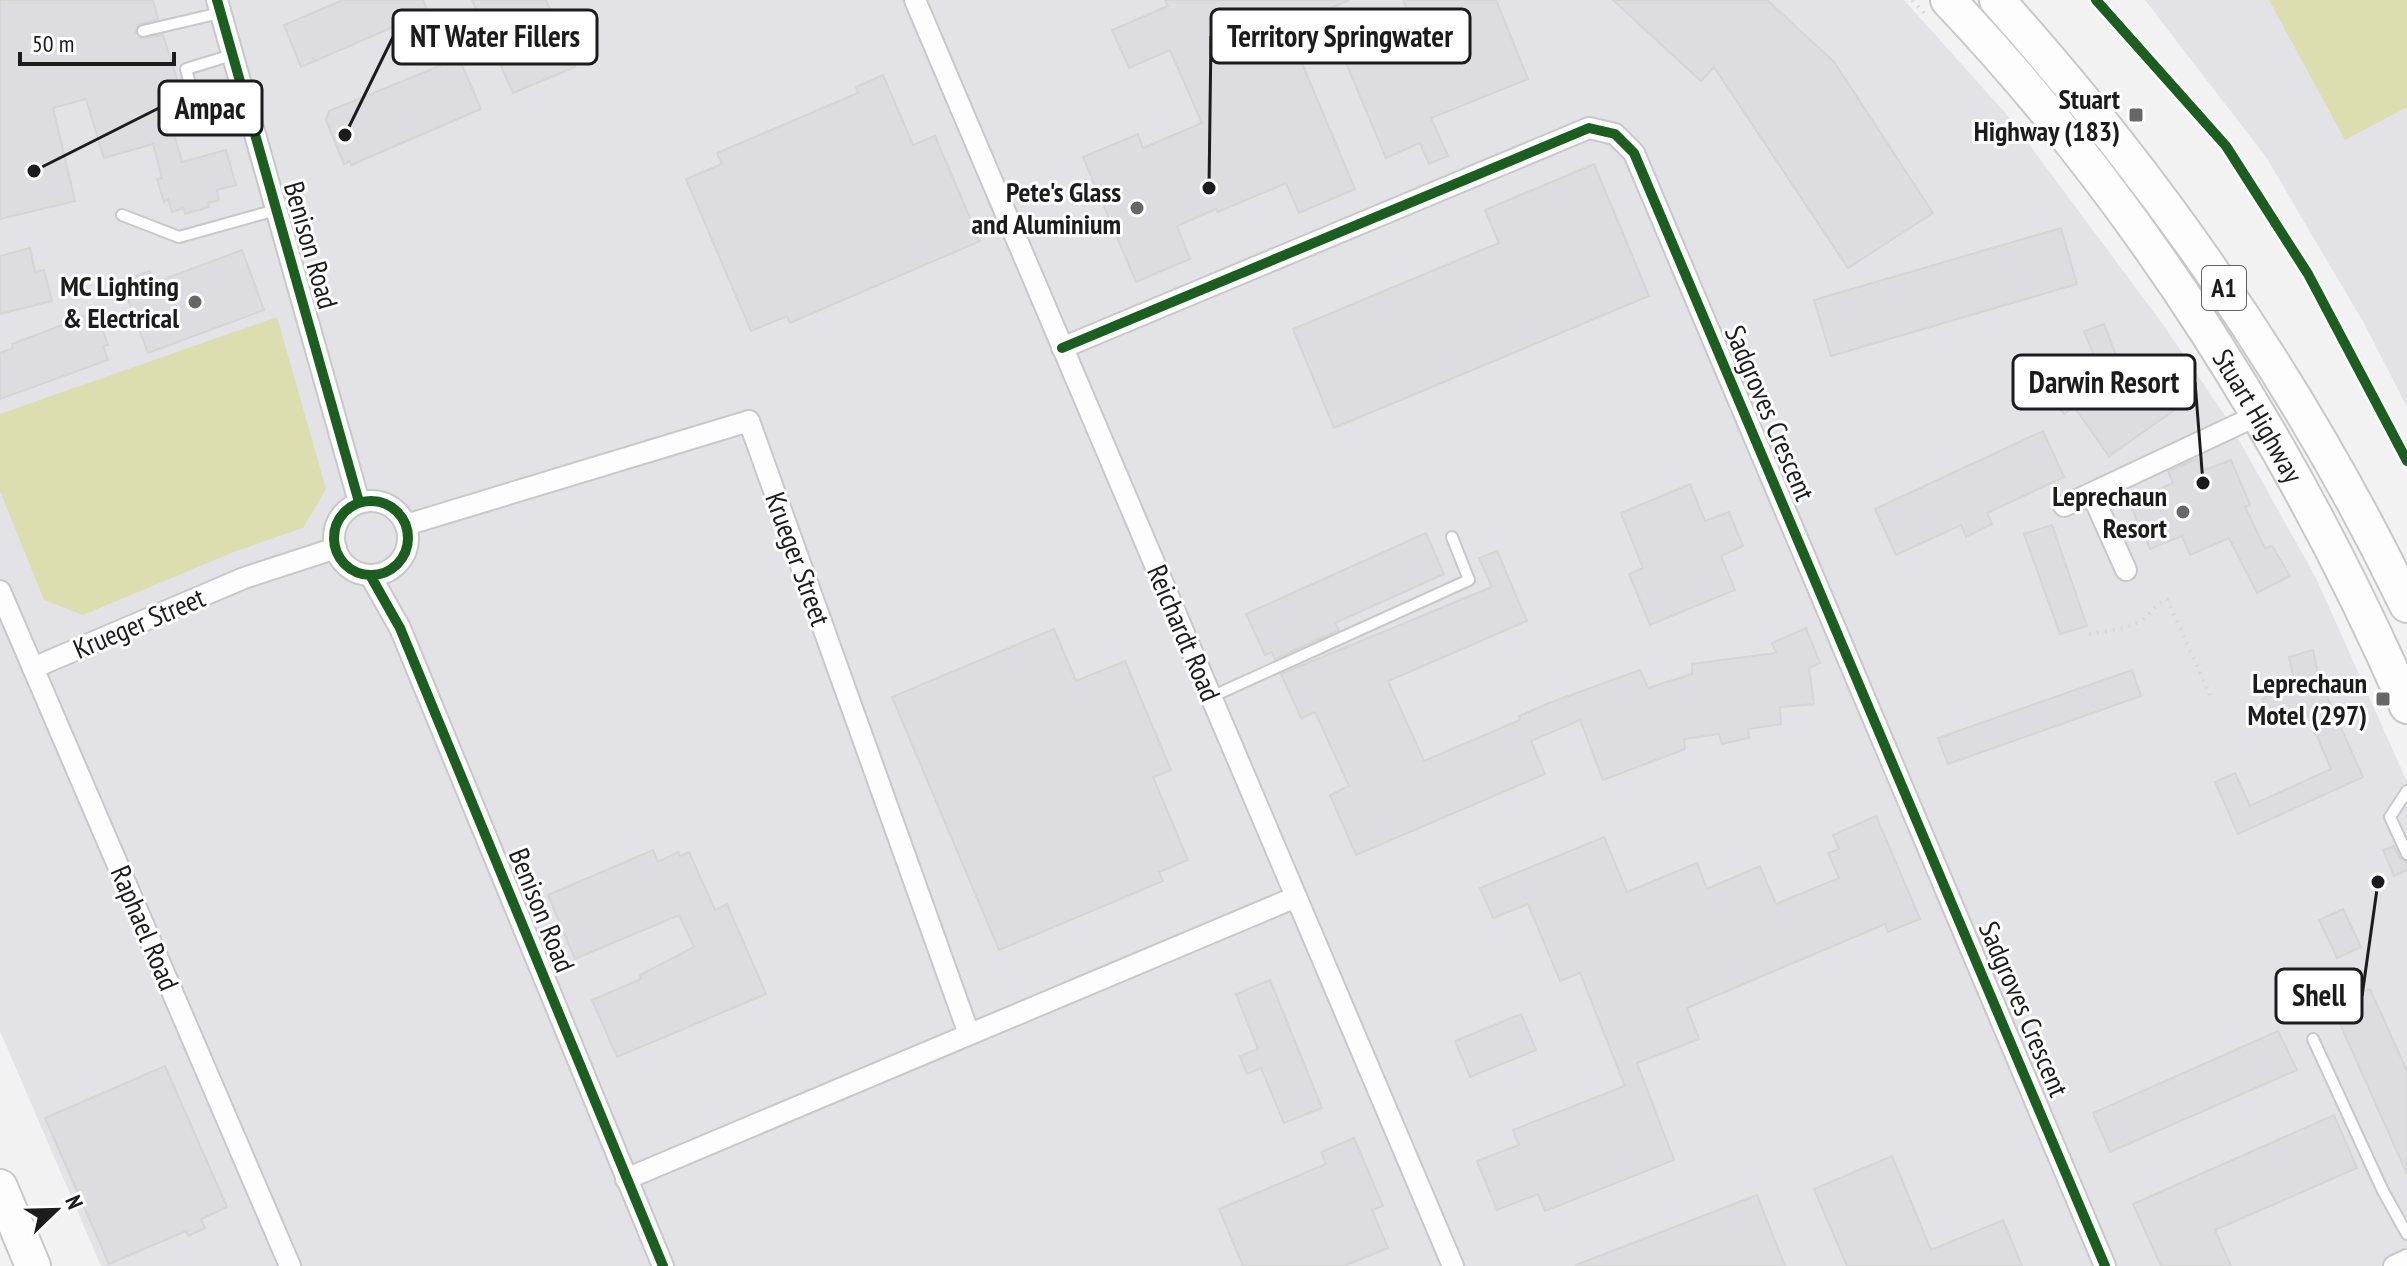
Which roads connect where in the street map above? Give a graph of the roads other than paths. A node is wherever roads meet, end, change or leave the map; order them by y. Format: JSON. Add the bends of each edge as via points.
{"nodes":[{"id":1,"x":915,"y":0,"type":"edge"},
{"id":2,"x":219,"y":6,"type":"edge"},
{"id":3,"x":1977,"y":6,"type":"edge"},
{"id":4,"x":143,"y":31,"type":"dead end"},
{"id":5,"x":232,"y":55,"type":"junction"},
{"id":6,"x":248,"y":112,"type":"junction"},
{"id":7,"x":276,"y":210,"type":"junction"},
{"id":8,"x":122,"y":215,"type":"dead end"},
{"id":9,"x":1062,"y":348,"type":"junction"},
{"id":10,"x":2258,"y":415,"type":"junction"},
{"id":11,"x":2092,"y":494,"type":"junction"},
{"id":12,"x":359,"y":502,"type":"junction"},
{"id":13,"x":2064,"y":506,"type":"dead end"},
{"id":14,"x":406,"y":525,"type":"junction"},
{"id":15,"x":1452,"y":537,"type":"dead end"},
{"id":16,"x":336,"y":548,"type":"junction"},
{"id":17,"x":392,"y":568,"type":"junction"},
{"id":18,"x":2126,"y":570,"type":"dead end"},
{"id":19,"x":370,"y":575,"type":"junction"},
{"id":20,"x":0,"y":591,"type":"edge"},
{"id":21,"x":2407,"y":605,"type":"edge"},
{"id":22,"x":400,"y":628,"type":"junction"},
{"id":23,"x":33,"y":668,"type":"junction"},
{"id":24,"x":1211,"y":697,"type":"junction"},
{"id":25,"x":2407,"y":706,"type":"edge"},
{"id":26,"x":2407,"y":791,"type":"edge"},
{"id":27,"x":2407,"y":854,"type":"edge"},
{"id":28,"x":1296,"y":897,"type":"junction"},
{"id":29,"x":969,"y":1034,"type":"junction"},
{"id":30,"x":2313,"y":1039,"type":"dead end"},
{"id":31,"x":626,"y":1179,"type":"junction"},
{"id":32,"x":0,"y":1187,"type":"edge"},
{"id":33,"x":2407,"y":1234,"type":"edge"},
{"id":34,"x":2407,"y":1260,"type":"edge"},
{"id":35,"x":33,"y":1266,"type":"edge"},
{"id":36,"x":290,"y":1266,"type":"edge"},
{"id":37,"x":663,"y":1266,"type":"edge"},
{"id":38,"x":1453,"y":1266,"type":"edge"},
{"id":39,"x":2105,"y":1266,"type":"edge"},
{"id":40,"x":2394,"y":1266,"type":"edge"}],
"edges":[{"from":1,"to":9,"type":"street","name":"Reichardt Road"},
{"from":2,"to":4,"type":"lane"},
{"from":2,"to":5,"type":"street","name":"Benison Road"},
{"from":3,"to":10,"type":"main road","name":"Stuart Highway","number":"A1","via":[[2176,287]]},
{"from":3,"to":21,"type":"main road","name":"Stuart Highway","number":"A1","via":[[2118,142],[2248,322],[2323,443]]},
{"from":5,"to":6,"type":"street","name":"Benison Road"},
{"from":5,"to":6,"type":"lane","via":[[186,69],[200,123]]},
{"from":6,"to":7,"type":"street","name":"Benison Road"},
{"from":7,"to":8,"type":"lane","via":[[179,237]]},
{"from":7,"to":12,"type":"street","name":"Benison Road"},
{"from":9,"to":24,"type":"street","name":"Reichardt Road"},
{"from":9,"to":39,"type":"street","name":"Sadgroves Crescent","via":[[1589,128],[1615,134],[1634,153]]},
{"from":10,"to":11,"type":"street"},
{"from":10,"to":25,"type":"main road","name":"Stuart Highway","number":"A1","via":[[2324,529]]},
{"from":11,"to":13,"type":"street"},
{"from":11,"to":18,"type":"street"},
{"from":12,"to":14,"type":"street","via":[[393,507]]},
{"from":12,"to":16,"type":"street","via":[[336,525]]},
{"from":14,"to":17,"type":"street","via":[[407,549]]},
{"from":14,"to":29,"type":"street","name":"Krueger Street","via":[[749,421]]},
{"from":15,"to":24,"type":"lane","via":[[1469,580]]},
{"from":16,"to":19,"type":"street","via":[[349,567]]},
{"from":16,"to":23,"type":"street","name":"Krueger Street","via":[[244,578]]},
{"from":17,"to":19,"type":"street"},
{"from":17,"to":22,"type":"street","name":"Benison Road"},
{"from":19,"to":22,"type":"street","name":"Benison Road"},
{"from":20,"to":23,"type":"street","name":"Raphael Road"},
{"from":22,"to":31,"type":"street","name":"Benison Road"},
{"from":23,"to":36,"type":"street","name":"Raphael Road"},
{"from":24,"to":28,"type":"street","name":"Reichardt Road"},
{"from":26,"to":27,"type":"lane","via":[[2390,817]]},
{"from":28,"to":29,"type":"street"},
{"from":28,"to":38,"type":"street","name":"Reichardt Road"},
{"from":29,"to":31,"type":"street"},
{"from":30,"to":33,"type":"lane"},
{"from":31,"to":37,"type":"street","name":"Benison Road"},
{"from":32,"to":35,"type":"main road"},
{"from":34,"to":40,"type":"street"}]}
